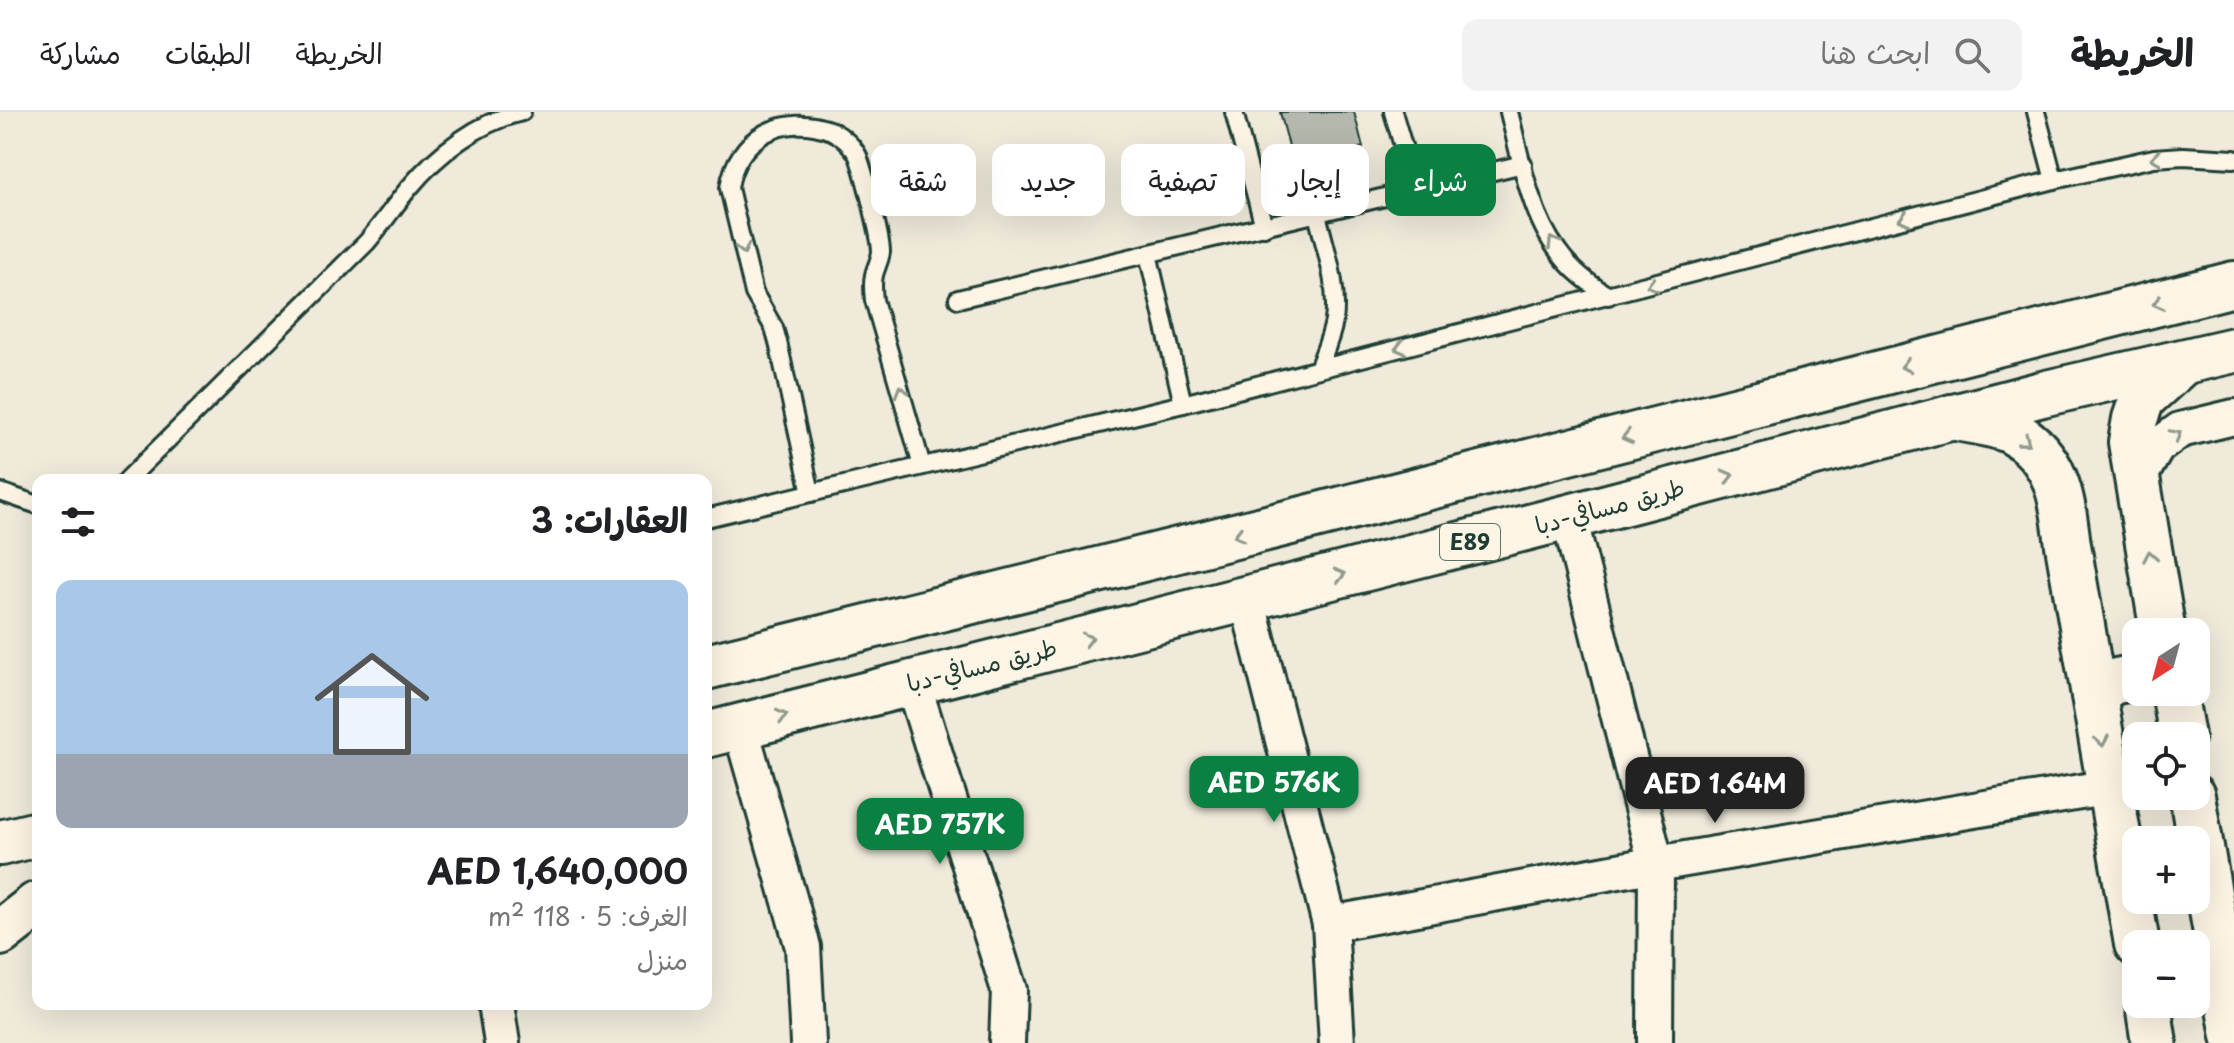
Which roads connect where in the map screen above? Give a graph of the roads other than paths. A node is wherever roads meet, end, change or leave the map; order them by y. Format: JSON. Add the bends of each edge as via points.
{"nodes":[{"id":1,"x":522,"y":112,"type":"edge"},
{"id":2,"x":1234,"y":112,"type":"edge"},
{"id":3,"x":1393,"y":112,"type":"edge"},
{"id":4,"x":1509,"y":112,"type":"edge"},
{"id":5,"x":2036,"y":112,"type":"edge"},
{"id":6,"x":1402,"y":144,"type":"edge"},
{"id":7,"x":2234,"y":159,"type":"edge"},
{"id":8,"x":1523,"y":164,"type":"junction"},
{"id":9,"x":1496,"y":171,"type":"edge"},
{"id":10,"x":2054,"y":180,"type":"junction"},
{"id":11,"x":1309,"y":216,"type":"edge"},
{"id":12,"x":1317,"y":216,"type":"edge"},
{"id":13,"x":1264,"y":227,"type":"junction"},
{"id":14,"x":1148,"y":254,"type":"junction"},
{"id":15,"x":2234,"y":284,"type":"edge"},
{"id":16,"x":1608,"y":296,"type":"junction"},
{"id":17,"x":958,"y":299,"type":"dead end"},
{"id":18,"x":2234,"y":350,"type":"edge"},
{"id":19,"x":2182,"y":363,"type":"junction"},
{"id":20,"x":1318,"y":369,"type":"junction"},
{"id":21,"x":1183,"y":404,"type":"junction"},
{"id":22,"x":1952,"y":417,"type":"junction"},
{"id":23,"x":2234,"y":417,"type":"edge"},
{"id":24,"x":922,"y":466,"type":"junction"},
{"id":25,"x":133,"y":474,"type":"edge"},
{"id":26,"x":2137,"y":481,"type":"junction"},
{"id":27,"x":0,"y":492,"type":"edge"},
{"id":28,"x":811,"y":493,"type":"junction"},
{"id":29,"x":32,"y":503,"type":"edge"},
{"id":30,"x":712,"y":517,"type":"edge"},
{"id":31,"x":1569,"y":517,"type":"junction"},
{"id":32,"x":1247,"y":599,"type":"junction"},
{"id":33,"x":2161,"y":618,"type":"edge"},
{"id":34,"x":712,"y":666,"type":"edge"},
{"id":35,"x":2122,"y":680,"type":"edge"},
{"id":36,"x":913,"y":684,"type":"junction"},
{"id":37,"x":2094,"y":695,"type":"junction"},
{"id":38,"x":723,"y":731,"type":"edge"},
{"id":39,"x":2110,"y":787,"type":"junction"},
{"id":40,"x":2195,"y":810,"type":"edge"},
{"id":41,"x":32,"y":835,"type":"edge"},
{"id":42,"x":0,"y":843,"type":"edge"},
{"id":43,"x":1656,"y":864,"type":"junction"},
{"id":44,"x":25,"y":908,"type":"edge"},
{"id":45,"x":1330,"y":924,"type":"junction"},
{"id":46,"x":2135,"y":930,"type":"edge"},
{"id":47,"x":0,"y":933,"type":"edge"},
{"id":48,"x":497,"y":1010,"type":"edge"},
{"id":49,"x":2150,"y":1018,"type":"edge"},
{"id":50,"x":2233,"y":1022,"type":"edge"},
{"id":51,"x":502,"y":1043,"type":"edge"},
{"id":52,"x":808,"y":1043,"type":"edge"},
{"id":53,"x":1007,"y":1043,"type":"edge"},
{"id":54,"x":1337,"y":1043,"type":"edge"},
{"id":55,"x":1655,"y":1043,"type":"edge"},
{"id":56,"x":2154,"y":1043,"type":"edge"}],
"edges":[{"from":1,"to":25,"type":"lane","via":[[480,129],[428,167],[367,242]]},
{"from":2,"to":13,"type":"lane"},
{"from":3,"to":6,"type":"lane"},
{"from":4,"to":8,"type":"lane"},
{"from":5,"to":10,"type":"lane"},
{"from":7,"to":10,"type":"lane","one_way":true,"via":[[2154,158]]},
{"from":8,"to":9,"type":"lane"},
{"from":16,"to":8,"type":"lane","one_way":true,"via":[[1557,251],[1540,221]]},
{"from":10,"to":16,"type":"lane","one_way":true},
{"from":11,"to":13,"type":"lane"},
{"from":12,"to":20,"type":"lane","via":[[1334,293],[1334,320]]},
{"from":13,"to":14,"type":"lane"},
{"from":14,"to":17,"type":"lane"},
{"from":14,"to":21,"type":"lane"},
{"from":15,"to":34,"type":"main road","one_way":true},
{"from":16,"to":20,"type":"lane","one_way":true},
{"from":18,"to":19,"type":"main road","name":"طريق مسافي-دبا","number":"E89"},
{"from":19,"to":22,"type":"main road","name":"طريق مسافي-دبا","number":"E89"},
{"from":19,"to":26,"type":"main road","via":[[2142,399],[2131,442]]},
{"from":20,"to":21,"type":"lane"},
{"from":21,"to":24,"type":"lane"},
{"from":31,"to":22,"type":"main road","name":"طريق مسافي-دبا","number":"E89","one_way":true},
{"from":22,"to":37,"type":"main road","one_way":true,"via":[[2011,431],[2037,451],[2054,474]]},
{"from":26,"to":23,"type":"street","one_way":true,"via":[[2157,447],[2180,430]]},
{"from":24,"to":28,"type":"lane"},
{"from":24,"to":28,"type":"lane","one_way":true,"via":[[874,300],[880,243],[857,154],[824,126],[780,124],[744,148],[729,188],[754,293],[778,342]]},
{"from":33,"to":26,"type":"main road","one_way":true},
{"from":27,"to":29,"type":"lane"},
{"from":28,"to":30,"type":"lane"},
{"from":32,"to":31,"type":"main road","name":"طريق مسافي-دبا","number":"E89","one_way":true},
{"from":31,"to":43,"type":"street"},
{"from":36,"to":32,"type":"main road","name":"طريق مسافي-دبا","number":"E89","one_way":true},
{"from":32,"to":45,"type":"street"},
{"from":35,"to":37,"type":"main road"},
{"from":38,"to":36,"type":"main road","name":"طريق مسافي-دبا","number":"E89","one_way":true},
{"from":36,"to":53,"type":"street","via":[[1009,990]]},
{"from":37,"to":39,"type":"main road","one_way":true},
{"from":38,"to":52,"type":"street","via":[[803,947]]},
{"from":39,"to":43,"type":"street"},
{"from":39,"to":46,"type":"main road"},
{"from":40,"to":50,"type":"main road"},
{"from":41,"to":42,"type":"main road"},
{"from":43,"to":45,"type":"street"},
{"from":43,"to":55,"type":"street"},
{"from":44,"to":47,"type":"main road"},
{"from":45,"to":54,"type":"street"},
{"from":48,"to":51,"type":"street"},
{"from":49,"to":56,"type":"main road"}]}
